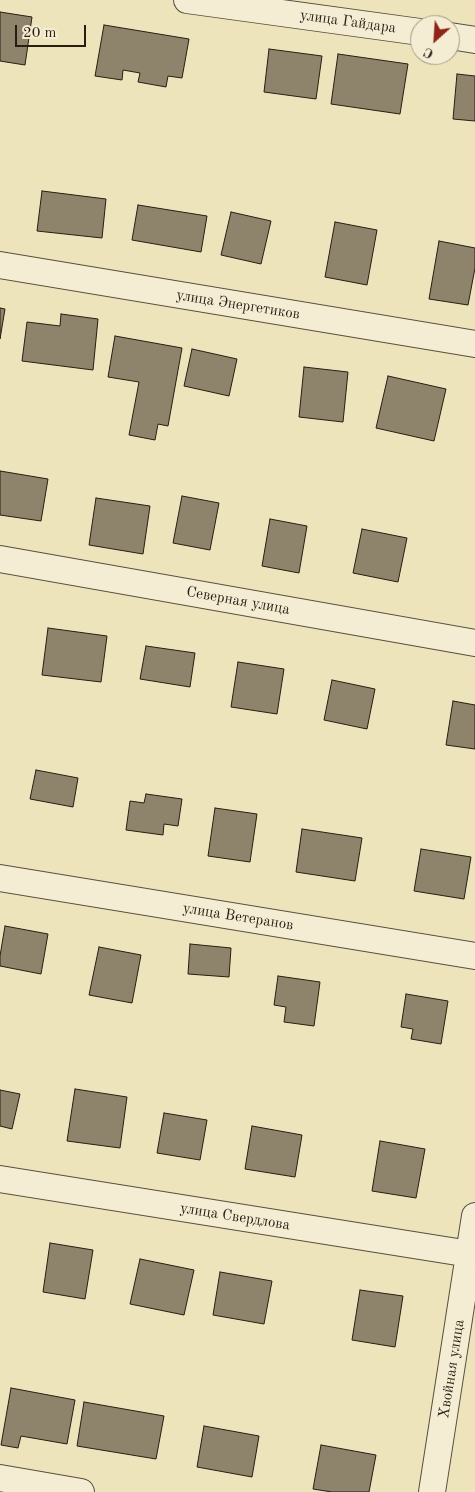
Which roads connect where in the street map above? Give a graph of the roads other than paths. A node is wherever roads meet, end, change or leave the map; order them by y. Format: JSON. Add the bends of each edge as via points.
{"nodes":[{"id":1,"x":187,"y":0,"type":"edge"},
{"id":2,"x":410,"y":31,"type":"edge"},
{"id":3,"x":460,"y":38,"type":"edge"},
{"id":4,"x":475,"y":40,"type":"edge"},
{"id":5,"x":0,"y":265,"type":"edge"},
{"id":6,"x":475,"y":344,"type":"edge"},
{"id":7,"x":0,"y":559,"type":"edge"},
{"id":8,"x":475,"y":643,"type":"edge"},
{"id":9,"x":0,"y":878,"type":"edge"},
{"id":10,"x":475,"y":956,"type":"edge"},
{"id":11,"x":0,"y":1179,"type":"edge"},
{"id":12,"x":475,"y":1216,"type":"edge"},
{"id":13,"x":470,"y":1254,"type":"junction"},
{"id":14,"x":0,"y":1478,"type":"edge"},
{"id":15,"x":81,"y":1492,"type":"edge"},
{"id":16,"x":432,"y":1492,"type":"edge"}],
"edges":[{"from":1,"to":2,"type":"street","name":"улица Гайдара"},
{"from":3,"to":4,"type":"street"},
{"from":5,"to":6,"type":"street","name":"улица Энергетиков"},
{"from":7,"to":8,"type":"street","name":"Северная улица"},
{"from":9,"to":10,"type":"street","name":"улица Ветеранов"},
{"from":11,"to":13,"type":"street","name":"улица Свердлова"},
{"from":12,"to":13,"type":"street","name":"Хвойная улица"},
{"from":13,"to":16,"type":"street","name":"Хвойная улица"},
{"from":14,"to":15,"type":"street"}]}
